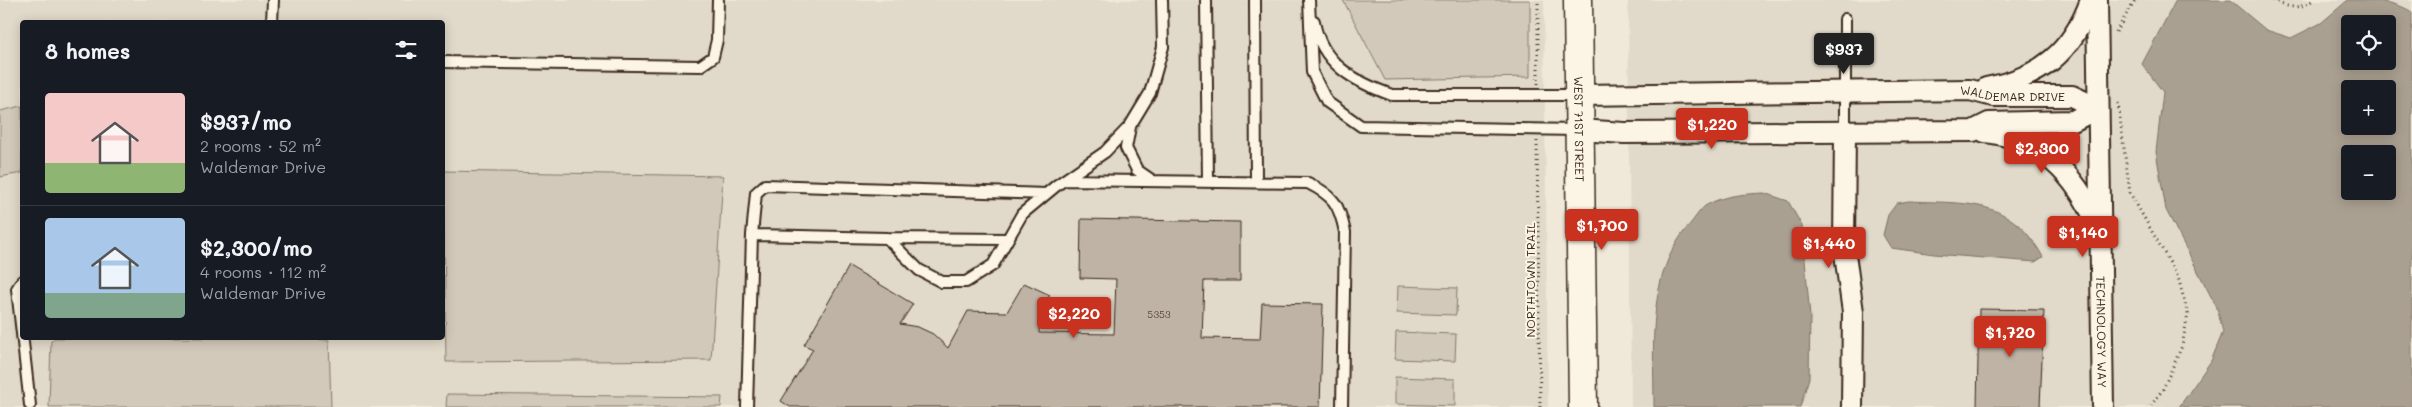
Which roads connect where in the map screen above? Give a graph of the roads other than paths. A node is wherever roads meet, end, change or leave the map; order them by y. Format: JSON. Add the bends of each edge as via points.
{"nodes":[{"id":1,"x":273,"y":0,"type":"edge"},
{"id":2,"x":718,"y":0,"type":"edge"},
{"id":3,"x":1162,"y":0,"type":"edge"},
{"id":4,"x":1206,"y":0,"type":"edge"},
{"id":5,"x":1254,"y":0,"type":"edge"},
{"id":6,"x":1310,"y":0,"type":"edge"},
{"id":7,"x":1578,"y":0,"type":"edge"},
{"id":8,"x":2091,"y":0,"type":"edge"},
{"id":9,"x":2097,"y":0,"type":"edge"},
{"id":10,"x":1845,"y":19,"type":"dead end"},
{"id":11,"x":272,"y":20,"type":"edge"},
{"id":12,"x":445,"y":62,"type":"edge"},
{"id":13,"x":1970,"y":90,"type":"junction"},
{"id":14,"x":1846,"y":92,"type":"junction"},
{"id":15,"x":1579,"y":95,"type":"junction"},
{"id":16,"x":2098,"y":108,"type":"junction"},
{"id":17,"x":1130,"y":126,"type":"junction"},
{"id":18,"x":1580,"y":130,"type":"junction"},
{"id":19,"x":1845,"y":131,"type":"junction"},
{"id":20,"x":1973,"y":131,"type":"junction"},
{"id":21,"x":1064,"y":180,"type":"junction"},
{"id":22,"x":1153,"y":181,"type":"junction"},
{"id":23,"x":1208,"y":181,"type":"junction"},
{"id":24,"x":1256,"y":182,"type":"junction"},
{"id":25,"x":1046,"y":194,"type":"junction"},
{"id":26,"x":2100,"y":231,"type":"junction"},
{"id":27,"x":752,"y":235,"type":"junction"},
{"id":28,"x":887,"y":238,"type":"junction"},
{"id":29,"x":1006,"y":239,"type":"junction"},
{"id":30,"x":20,"y":284,"type":"edge"},
{"id":31,"x":20,"y":316,"type":"edge"},
{"id":32,"x":23,"y":340,"type":"edge"},
{"id":33,"x":30,"y":405,"type":"dead end"},
{"id":34,"x":747,"y":407,"type":"edge"},
{"id":35,"x":1342,"y":407,"type":"edge"},
{"id":36,"x":1583,"y":407,"type":"edge"},
{"id":37,"x":1852,"y":407,"type":"edge"},
{"id":38,"x":2104,"y":407,"type":"edge"}],
"edges":[{"from":1,"to":11,"type":"lane"},
{"from":2,"to":12,"type":"lane","via":[[717,40],[712,58],[700,66]]},
{"from":3,"to":17,"type":"lane","via":[[1163,47],[1150,93]]},
{"from":4,"to":23,"type":"lane"},
{"from":5,"to":24,"type":"lane"},
{"from":6,"to":15,"type":"lane","via":[[1316,32],[1331,61],[1363,85],[1392,95]]},
{"from":6,"to":18,"type":"lane","via":[[1312,72],[1326,102],[1361,126]]},
{"from":7,"to":15,"type":"main road","name":"WEST 71ST STREET"},
{"from":8,"to":13,"type":"street","via":[[2063,49],[2039,70],[2012,82]]},
{"from":9,"to":16,"type":"street","name":"TECHNOLOGY WAY"},
{"from":10,"to":14,"type":"lane"},
{"from":13,"to":14,"type":"street","name":"WALDEMAR DRIVE"},
{"from":13,"to":16,"type":"street","name":"WALDEMAR DRIVE","via":[[1993,96],[2072,96]]},
{"from":14,"to":15,"type":"street","name":"WALDEMAR DRIVE"},
{"from":14,"to":19,"type":"lane"},
{"from":15,"to":18,"type":"main road","name":"WEST 71ST STREET"},
{"from":16,"to":20,"type":"street","via":[[2073,121],[1989,123]]},
{"from":16,"to":26,"type":"street","name":"TECHNOLOGY WAY"},
{"from":17,"to":21,"type":"lane","via":[[1105,152]]},
{"from":17,"to":22,"type":"lane","via":[[1126,148],[1137,170]]},
{"from":18,"to":19,"type":"street","via":[[1624,133]]},
{"from":18,"to":36,"type":"main road","name":"WEST 71ST STREET"},
{"from":19,"to":20,"type":"street"},
{"from":19,"to":37,"type":"street","via":[[1844,247],[1852,312]]},
{"from":20,"to":26,"type":"street","via":[[2016,138],[2064,169],[2079,188]]},
{"from":21,"to":22,"type":"lane"},
{"from":21,"to":25,"type":"lane"},
{"from":22,"to":23,"type":"lane"},
{"from":23,"to":24,"type":"lane"},
{"from":24,"to":35,"type":"lane","via":[[1308,183],[1328,193],[1340,210],[1345,232]]},
{"from":25,"to":27,"type":"lane","via":[[765,185],[756,192]]},
{"from":25,"to":29,"type":"lane","via":[[1022,214]]},
{"from":26,"to":38,"type":"street","name":"TECHNOLOGY WAY"},
{"from":27,"to":28,"type":"lane"},
{"from":27,"to":34,"type":"lane"},
{"from":28,"to":29,"type":"lane"},
{"from":28,"to":29,"type":"lane","via":[[919,270],[942,282],[966,282],[993,265]]},
{"from":30,"to":31,"type":"lane","via":[[17,289]]},
{"from":32,"to":33,"type":"lane"}]}
